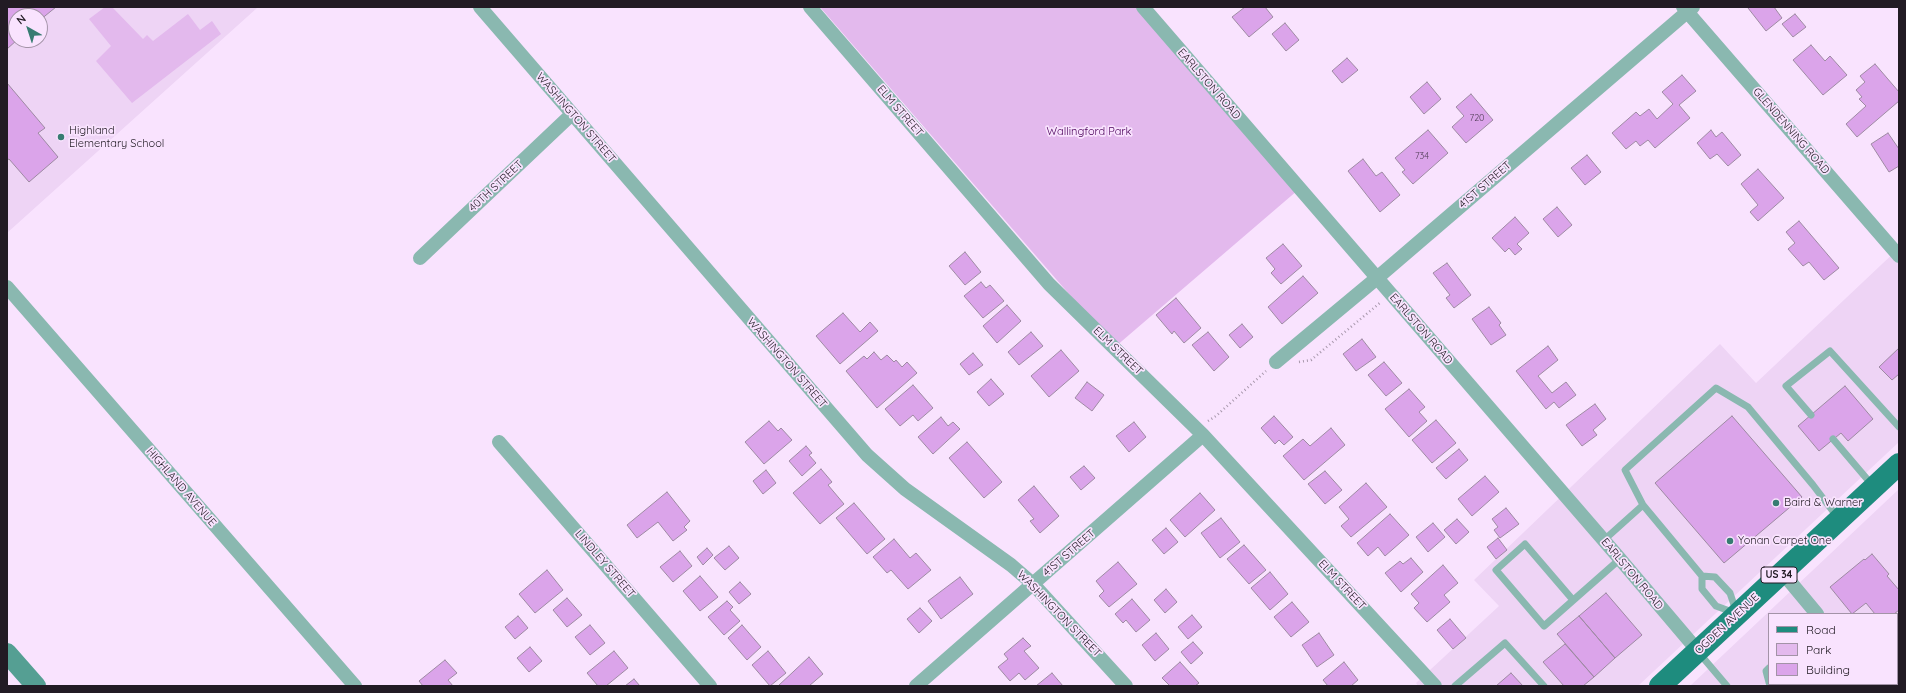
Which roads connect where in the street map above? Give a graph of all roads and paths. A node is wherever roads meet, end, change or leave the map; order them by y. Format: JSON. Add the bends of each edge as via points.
{"nodes":[{"id":1,"x":480,"y":7,"type":"edge"},
{"id":2,"x":810,"y":7,"type":"edge"},
{"id":3,"x":1143,"y":7,"type":"edge"},
{"id":4,"x":1688,"y":9,"type":"edge"},
{"id":5,"x":572,"y":114,"type":"junction"},
{"id":6,"x":1899,"y":256,"type":"edge"},
{"id":7,"x":420,"y":258,"type":"dead end"},
{"id":8,"x":1377,"y":278,"type":"junction"},
{"id":9,"x":7,"y":287,"type":"edge"},
{"id":10,"x":1276,"y":362,"type":"dead end"},
{"id":11,"x":1811,"y":415,"type":"dead end"},
{"id":12,"x":1899,"y":427,"type":"edge"},
{"id":13,"x":1203,"y":434,"type":"junction"},
{"id":14,"x":1833,"y":439,"type":"dead end"},
{"id":15,"x":499,"y":442,"type":"dead end"},
{"id":16,"x":1899,"y":464,"type":"edge"},
{"id":17,"x":1874,"y":487,"type":"junction"},
{"id":18,"x":1643,"y":505,"type":"junction"},
{"id":19,"x":1839,"y":520,"type":"junction"},
{"id":20,"x":1604,"y":540,"type":"junction"},
{"id":21,"x":1620,"y":559,"type":"junction"},
{"id":22,"x":1782,"y":572,"type":"junction"},
{"id":23,"x":1702,"y":576,"type":"junction"},
{"id":24,"x":1034,"y":584,"type":"junction"},
{"id":25,"x":1572,"y":600,"type":"junction"},
{"id":26,"x":1737,"y":613,"type":"junction"},
{"id":27,"x":1817,"y":613,"type":"edge"},
{"id":28,"x":1698,"y":651,"type":"junction"},
{"id":29,"x":7,"y":653,"type":"edge"},
{"id":30,"x":1768,"y":669,"type":"edge"},
{"id":31,"x":1768,"y":678,"type":"edge"},
{"id":32,"x":36,"y":686,"type":"edge"},
{"id":33,"x":355,"y":686,"type":"edge"},
{"id":34,"x":710,"y":686,"type":"edge"},
{"id":35,"x":916,"y":686,"type":"edge"},
{"id":36,"x":1126,"y":686,"type":"edge"},
{"id":37,"x":1435,"y":686,"type":"edge"},
{"id":38,"x":1454,"y":686,"type":"edge"},
{"id":39,"x":1544,"y":686,"type":"edge"},
{"id":40,"x":1660,"y":686,"type":"edge"},
{"id":41,"x":1727,"y":686,"type":"edge"}],
"edges":[{"from":1,"to":5,"type":"street","name":"WASHINGTON STREET"},
{"from":2,"to":13,"type":"street","name":"ELM STREET","via":[[1049,284]]},
{"from":3,"to":8,"type":"street","name":"EARLSTON ROAD"},
{"from":4,"to":6,"type":"street","name":"GLENDENNING ROAD"},
{"from":4,"to":8,"type":"street","name":"41ST STREET"},
{"from":5,"to":7,"type":"street","name":"40TH STREET"},
{"from":5,"to":24,"type":"street","name":"WASHINGTON STREET","via":[[867,455],[905,489]]},
{"from":8,"to":10,"type":"street","name":"41ST STREET"},
{"from":8,"to":20,"type":"street","name":"EARLSTON ROAD"},
{"from":9,"to":33,"type":"street","name":"HIGHLAND AVENUE"},
{"from":11,"to":12,"type":"lane","via":[[1786,386],[1830,350]]},
{"from":13,"to":24,"type":"street","name":"41ST STREET"},
{"from":13,"to":37,"type":"street","name":"ELM STREET"},
{"from":14,"to":17,"type":"lane"},
{"from":15,"to":34,"type":"street","name":"LINDLEY STREET"},
{"from":16,"to":17,"type":"main road","name":"OGDEN AVENUE","number":"US 34"},
{"from":17,"to":19,"type":"main road","name":"OGDEN AVENUE","number":"US 34"},
{"from":18,"to":19,"type":"lane","via":[[1625,470],[1716,388],[1748,407]]},
{"from":18,"to":20,"type":"lane"},
{"from":18,"to":23,"type":"lane"},
{"from":19,"to":22,"type":"main road","name":"OGDEN AVENUE","number":"US 34"},
{"from":20,"to":21,"type":"street","name":"EARLSTON ROAD"},
{"from":21,"to":25,"type":"lane"},
{"from":21,"to":28,"type":"street","name":"EARLSTON ROAD"},
{"from":22,"to":26,"type":"main road","name":"OGDEN AVENUE","number":"US 34"},
{"from":22,"to":27,"type":"street"},
{"from":23,"to":26,"type":"lane","via":[[1715,578],[1730,593]]},
{"from":23,"to":26,"type":"lane","via":[[1702,589],[1716,606]]},
{"from":24,"to":35,"type":"street","name":"41ST STREET"},
{"from":24,"to":36,"type":"street","name":"WASHINGTON STREET"},
{"from":25,"to":25,"type":"lane","via":[[1525,544],[1496,570],[1544,626]]},
{"from":26,"to":28,"type":"main road","name":"OGDEN AVENUE","number":"US 34"},
{"from":28,"to":40,"type":"main road","name":"OGDEN AVENUE","number":"US 34"},
{"from":28,"to":41,"type":"lane"},
{"from":29,"to":32,"type":"main road"},
{"from":30,"to":31,"type":"lane"},
{"from":38,"to":39,"type":"lane","via":[[1505,643]]}]}
